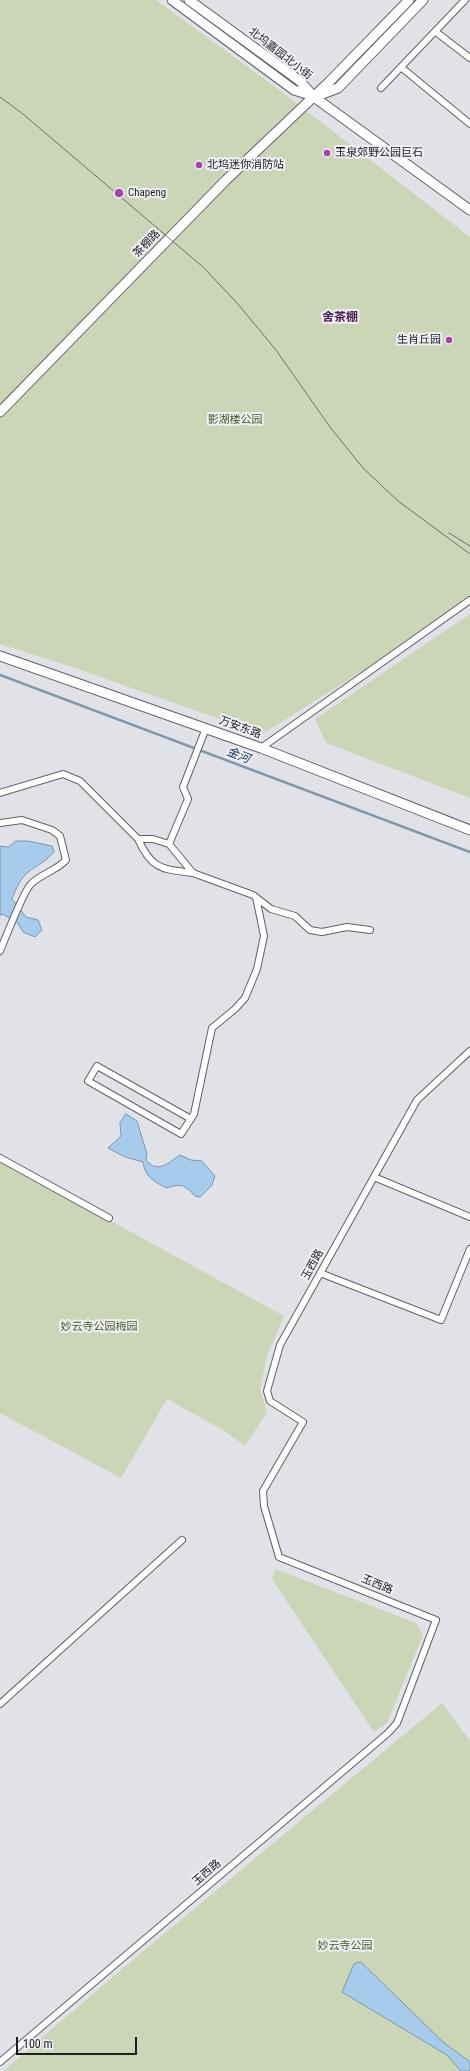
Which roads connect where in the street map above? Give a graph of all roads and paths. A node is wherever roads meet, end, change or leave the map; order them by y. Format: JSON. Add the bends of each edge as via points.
{"nodes":[{"id":1,"x":172,"y":0,"type":"edge"},
{"id":2,"x":189,"y":0,"type":"edge"},
{"id":3,"x":409,"y":0,"type":"edge"},
{"id":4,"x":423,"y":0,"type":"edge"},
{"id":5,"x":465,"y":0,"type":"edge"},
{"id":6,"x":436,"y":32,"type":"junction"},
{"id":7,"x":470,"y":58,"type":"edge"},
{"id":8,"x":402,"y":68,"type":"junction"},
{"id":9,"x":381,"y":88,"type":"dead end"},
{"id":10,"x":314,"y":96,"type":"junction"},
{"id":11,"x":470,"y":124,"type":"edge"},
{"id":12,"x":470,"y":210,"type":"edge"},
{"id":13,"x":0,"y":412,"type":"edge"},
{"id":14,"x":470,"y":600,"type":"edge"},
{"id":15,"x":0,"y":656,"type":"edge"},
{"id":16,"x":206,"y":728,"type":"junction"},
{"id":17,"x":261,"y":748,"type":"junction"},
{"id":18,"x":0,"y":793,"type":"edge"},
{"id":19,"x":0,"y":824,"type":"edge"},
{"id":20,"x":470,"y":830,"type":"edge"},
{"id":21,"x":138,"y":838,"type":"junction"},
{"id":22,"x":169,"y":844,"type":"junction"},
{"id":23,"x":193,"y":873,"type":"junction"},
{"id":24,"x":256,"y":897,"type":"junction"},
{"id":25,"x":370,"y":930,"type":"dead end"},
{"id":26,"x":0,"y":951,"type":"edge"},
{"id":27,"x":470,"y":1051,"type":"edge"},
{"id":28,"x":190,"y":1119,"type":"junction"},
{"id":29,"x":0,"y":1158,"type":"edge"},
{"id":30,"x":374,"y":1177,"type":"junction"},
{"id":31,"x":470,"y":1217,"type":"edge"},
{"id":32,"x":109,"y":1218,"type":"dead end"},
{"id":33,"x":470,"y":1249,"type":"edge"},
{"id":34,"x":320,"y":1274,"type":"junction"},
{"id":35,"x":182,"y":1540,"type":"dead end"},
{"id":36,"x":0,"y":1704,"type":"edge"},
{"id":37,"x":0,"y":2062,"type":"edge"}],
"edges":[{"from":1,"to":10,"type":"street","name":"北坞嘉园北小街","via":[[294,90]]},
{"from":2,"to":10,"type":"street","name":"北坞嘉园北小街","via":[[300,81]]},
{"from":3,"to":10,"type":"street","name":"茶棚路"},
{"from":4,"to":10,"type":"street","name":"茶棚路","via":[[338,88]]},
{"from":5,"to":6,"type":"street"},
{"from":6,"to":7,"type":"street"},
{"from":6,"to":8,"type":"street"},
{"from":8,"to":9,"type":"street"},
{"from":8,"to":11,"type":"street"},
{"from":10,"to":12,"type":"street"},
{"from":10,"to":13,"type":"street","name":"茶棚路","via":[[226,180]]},
{"from":14,"to":17,"type":"street"},
{"from":15,"to":16,"type":"street","name":"万安东路"},
{"from":16,"to":17,"type":"street","name":"万安东路"},
{"from":16,"to":22,"type":"street","via":[[183,787],[188,799]]},
{"from":17,"to":20,"type":"street","name":"万安东路"},
{"from":18,"to":21,"type":"street","via":[[63,774],[80,781]]},
{"from":19,"to":26,"type":"street","via":[[22,820],[52,830],[60,836],[66,860],[59,868],[44,874],[29,885]]},
{"from":21,"to":22,"type":"street"},
{"from":21,"to":23,"type":"street","via":[[146,856],[163,869]]},
{"from":22,"to":23,"type":"street"},
{"from":23,"to":24,"type":"street"},
{"from":24,"to":25,"type":"street","via":[[271,909],[295,916],[310,930],[322,932],[347,927]]},
{"from":24,"to":28,"type":"street","via":[[264,936],[257,969],[245,998],[212,1028],[194,1114]]},
{"from":27,"to":30,"type":"street","name":"玉西路","via":[[418,1100]]},
{"from":28,"to":28,"type":"street","via":[[181,1134],[88,1081],[97,1066]]},
{"from":29,"to":32,"type":"street"},
{"from":30,"to":31,"type":"street"},
{"from":30,"to":34,"type":"street","name":"玉西路"},
{"from":33,"to":34,"type":"street","via":[[441,1320]]},
{"from":34,"to":37,"type":"street","name":"玉西路","via":[[280,1345],[268,1391],[270,1401],[303,1422],[263,1491],[264,1506],[279,1557],[436,1620],[405,1707],[397,1723],[388,1733]]},
{"from":35,"to":36,"type":"street"}]}
